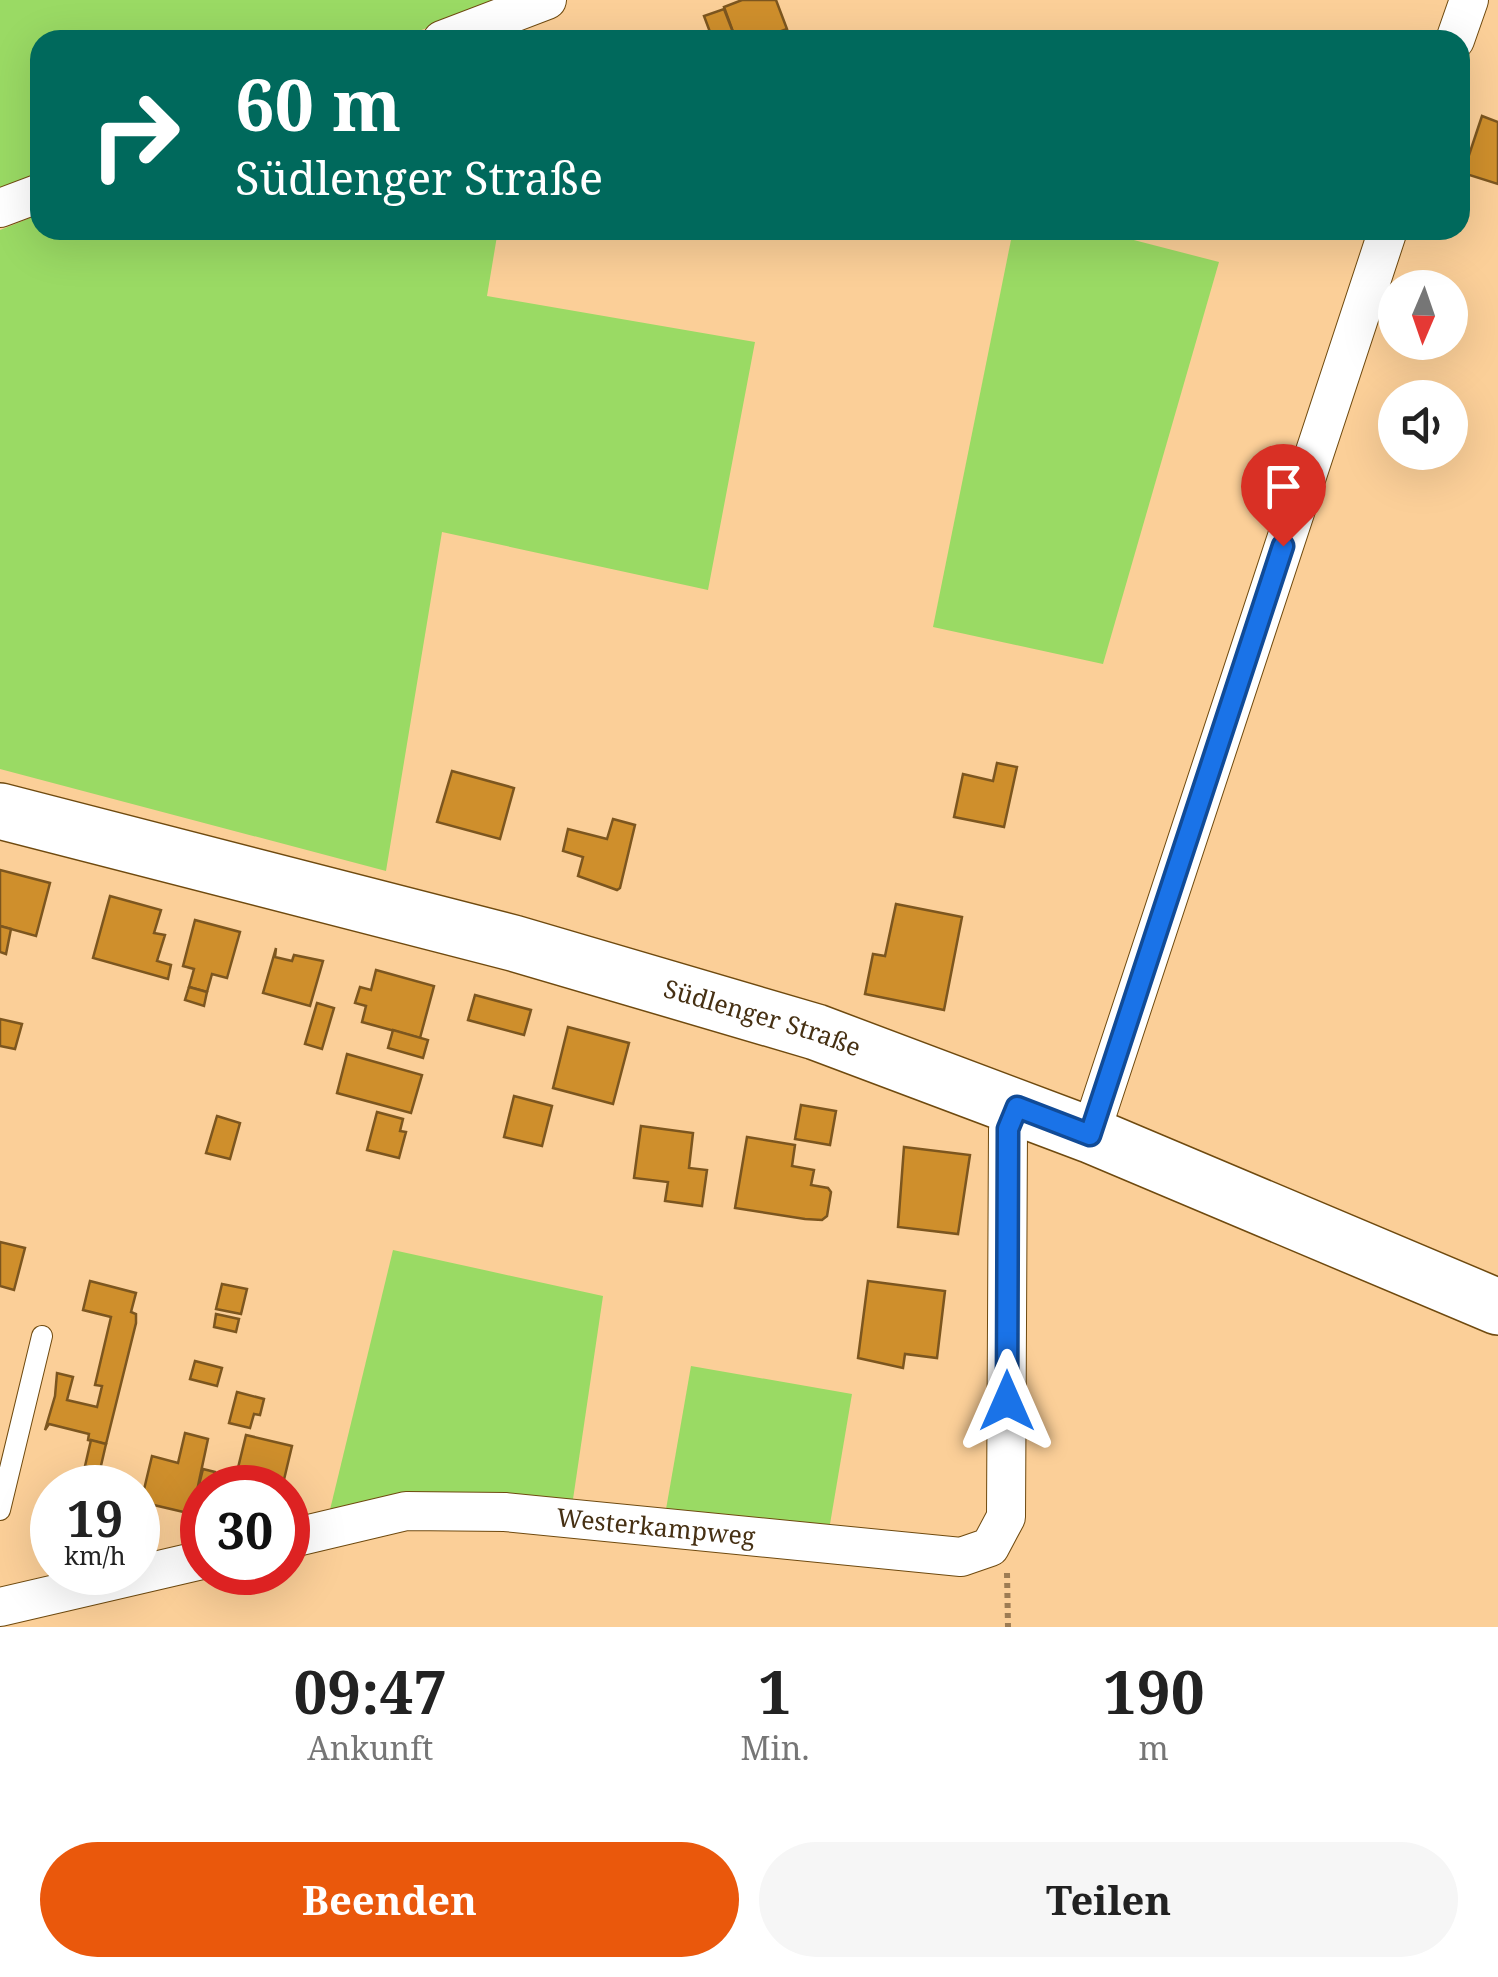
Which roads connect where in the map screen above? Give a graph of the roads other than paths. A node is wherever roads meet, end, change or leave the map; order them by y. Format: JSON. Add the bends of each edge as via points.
{"nodes":[{"id":1,"x":547,"y":0,"type":"edge"},
{"id":2,"x":1469,"y":0,"type":"edge"},
{"id":3,"x":468,"y":30,"type":"edge"},
{"id":4,"x":1458,"y":30,"type":"edge"},
{"id":5,"x":30,"y":197,"type":"edge"},
{"id":6,"x":0,"y":208,"type":"edge"},
{"id":7,"x":1385,"y":240,"type":"edge"},
{"id":8,"x":0,"y":811,"type":"edge"},
{"id":9,"x":1017,"y":1107,"type":"junction"},
{"id":10,"x":1090,"y":1135,"type":"junction"},
{"id":11,"x":1498,"y":1307,"type":"edge"},
{"id":12,"x":42,"y":1336,"type":"dead end"},
{"id":13,"x":0,"y":1510,"type":"edge"},
{"id":14,"x":310,"y":1535,"type":"edge"},
{"id":15,"x":180,"y":1565,"type":"edge"},
{"id":16,"x":0,"y":1607,"type":"edge"}],
"edges":[{"from":1,"to":3,"type":"street"},
{"from":2,"to":4,"type":"street"},
{"from":5,"to":6,"type":"street"},
{"from":7,"to":10,"type":"street"},
{"from":8,"to":9,"type":"main road","name":"Südlenger Straße","via":[[551,954],[816,1032]]},
{"from":9,"to":10,"type":"main road","name":"Südlenger Straße"},
{"from":9,"to":14,"type":"street","name":"Westerkampweg","via":[[1008,1129],[1006,1517],[990,1547],[961,1556],[506,1512],[406,1512]]},
{"from":10,"to":11,"type":"main road","name":"Südlenger Straße"},
{"from":12,"to":13,"type":"lane"},
{"from":15,"to":16,"type":"street"}]}
